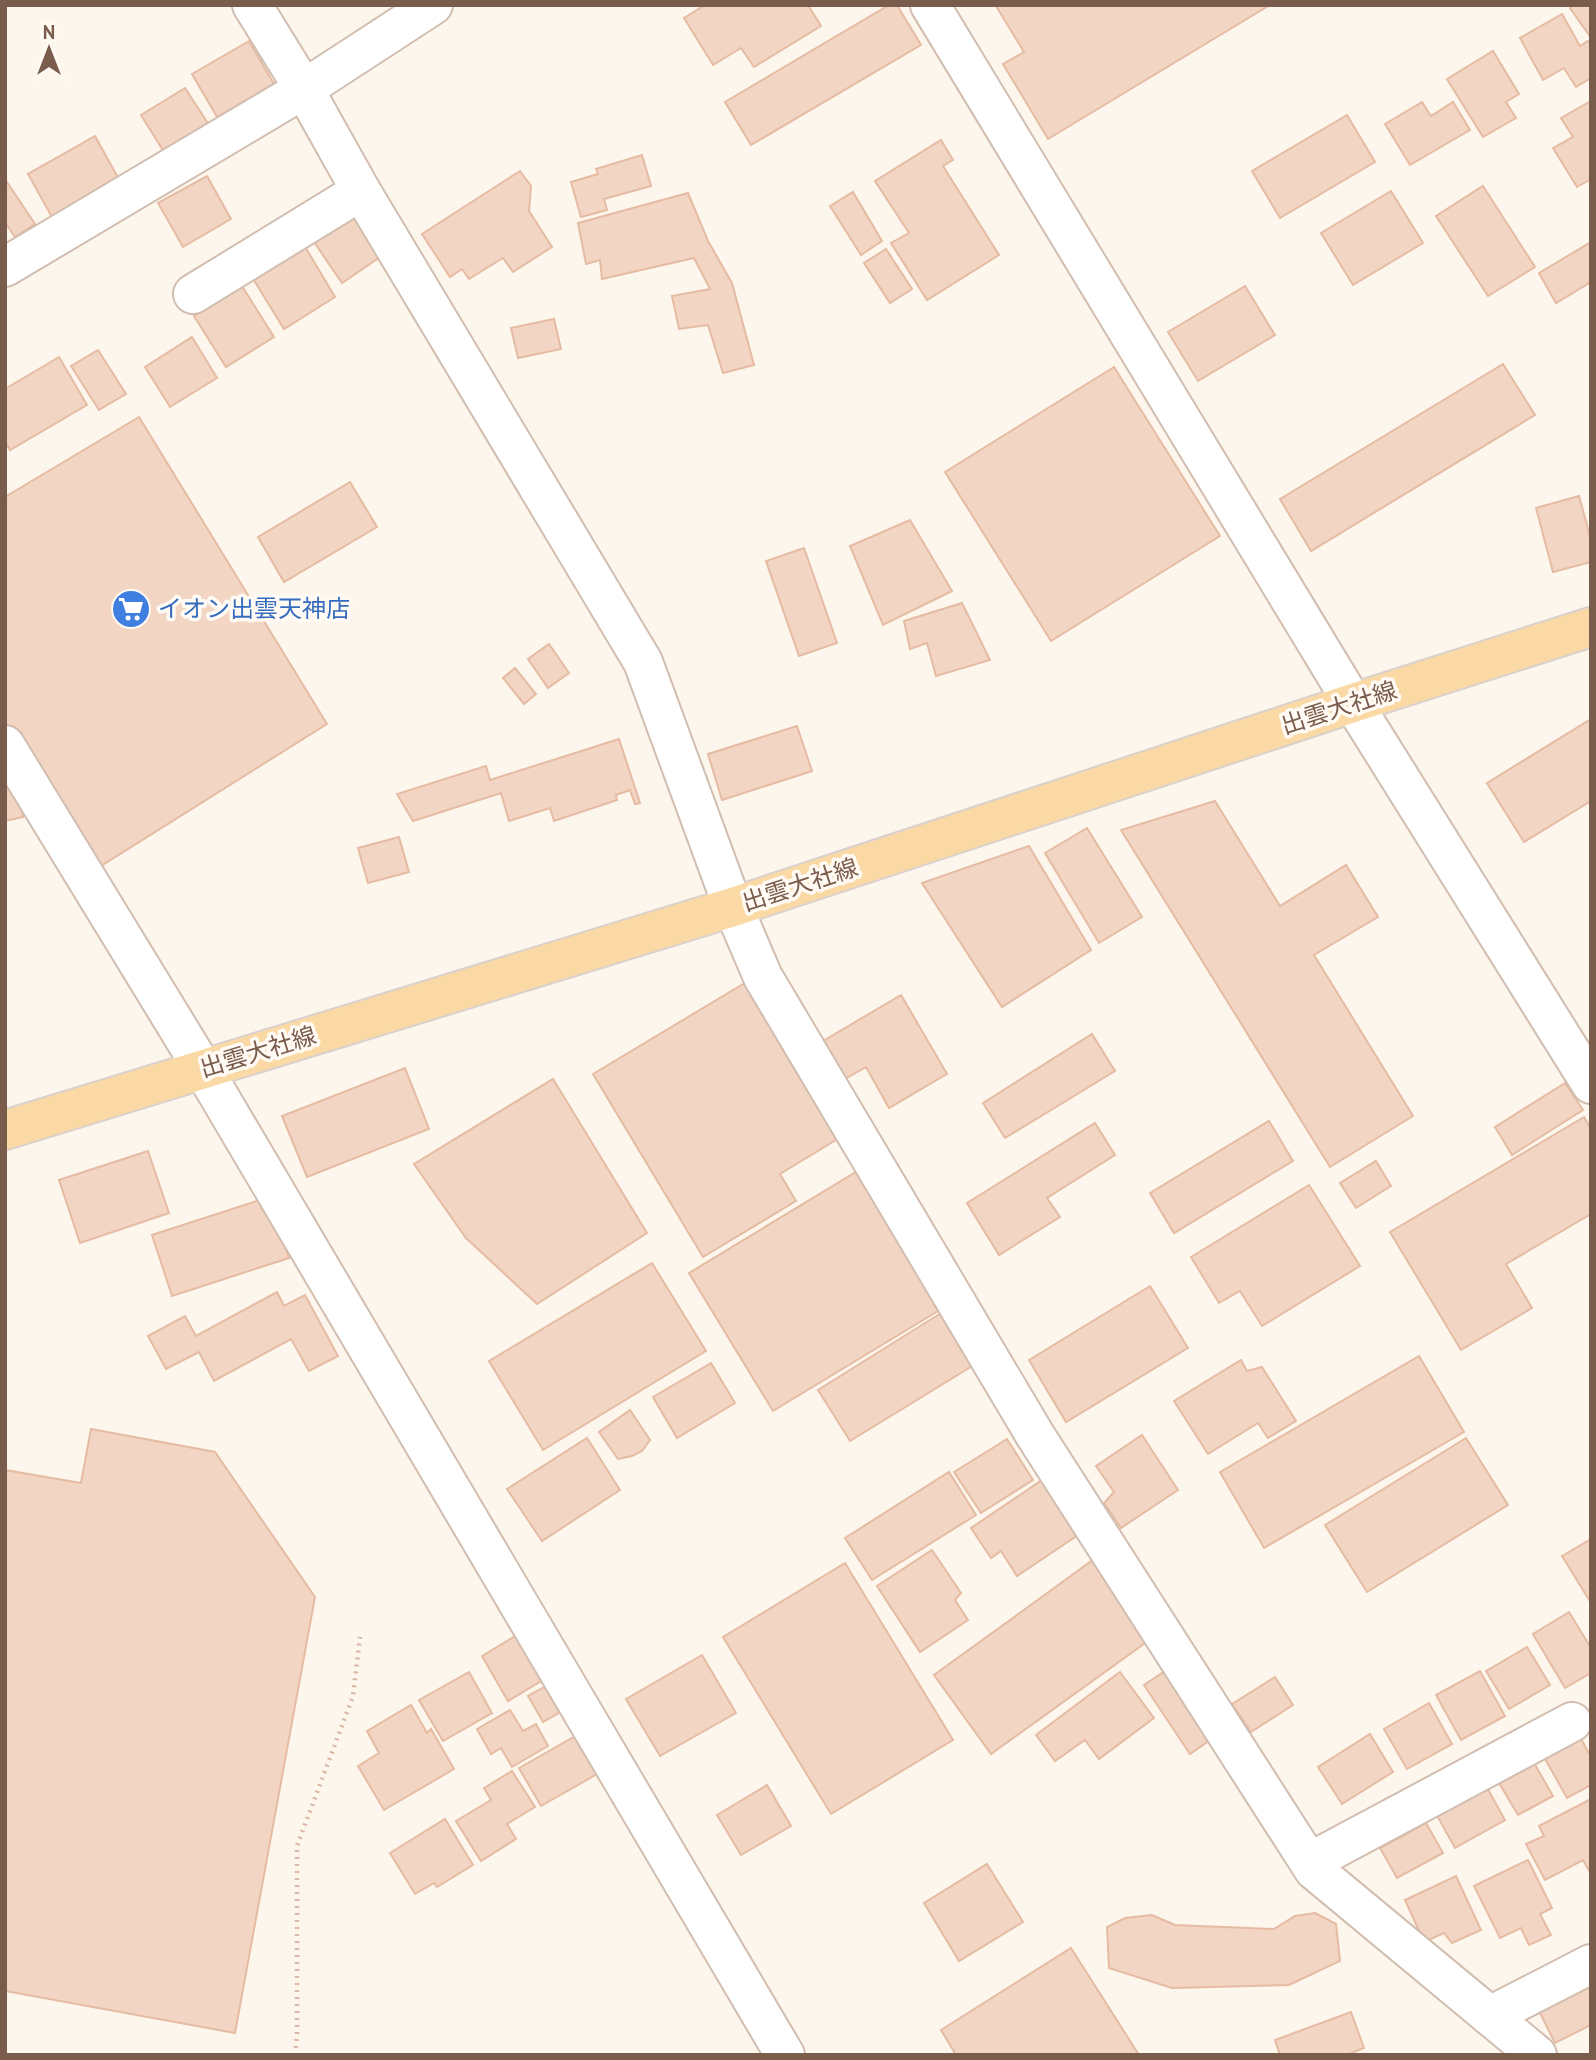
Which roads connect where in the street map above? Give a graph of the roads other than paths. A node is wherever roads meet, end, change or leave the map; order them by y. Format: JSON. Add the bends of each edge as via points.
{"nodes":[{"id":1,"x":252,"y":5,"type":"edge"},
{"id":2,"x":433,"y":5,"type":"edge"},
{"id":3,"x":930,"y":5,"type":"edge"},
{"id":4,"x":303,"y":89,"type":"junction"},
{"id":5,"x":361,"y":191,"type":"junction"},
{"id":6,"x":5,"y":267,"type":"edge"},
{"id":7,"x":193,"y":294,"type":"dead end"},
{"id":8,"x":1591,"y":627,"type":"edge"},
{"id":9,"x":1353,"y":703,"type":"junction"},
{"id":10,"x":5,"y":745,"type":"edge"},
{"id":11,"x":733,"y":907,"type":"junction"},
{"id":12,"x":203,"y":1069,"type":"junction"},
{"id":13,"x":1591,"y":1083,"type":"edge"},
{"id":14,"x":5,"y":1130,"type":"edge"},
{"id":15,"x":1572,"y":1722,"type":"dead end"},
{"id":16,"x":1310,"y":1862,"type":"junction"},
{"id":17,"x":1591,"y":1964,"type":"edge"},
{"id":18,"x":1490,"y":2016,"type":"junction"},
{"id":19,"x":785,"y":2055,"type":"edge"},
{"id":20,"x":1537,"y":2055,"type":"edge"}],
"edges":[{"from":1,"to":4,"type":"street"},
{"from":2,"to":4,"type":"street"},
{"from":3,"to":9,"type":"street"},
{"from":4,"to":5,"type":"street"},
{"from":4,"to":6,"type":"street"},
{"from":5,"to":7,"type":"street"},
{"from":5,"to":11,"type":"street","via":[[643,662]]},
{"from":8,"to":9,"type":"main road","name":"出雲大社線"},
{"from":9,"to":11,"type":"main road","name":"出雲大社線"},
{"from":9,"to":13,"type":"street"},
{"from":10,"to":12,"type":"street"},
{"from":11,"to":12,"type":"main road","name":"出雲大社線"},
{"from":11,"to":16,"type":"street","via":[[763,977],[1035,1435]]},
{"from":12,"to":14,"type":"main road","name":"出雲大社線"},
{"from":12,"to":19,"type":"street"},
{"from":15,"to":16,"type":"street"},
{"from":16,"to":18,"type":"street"},
{"from":17,"to":18,"type":"street"},
{"from":18,"to":20,"type":"street"}]}
